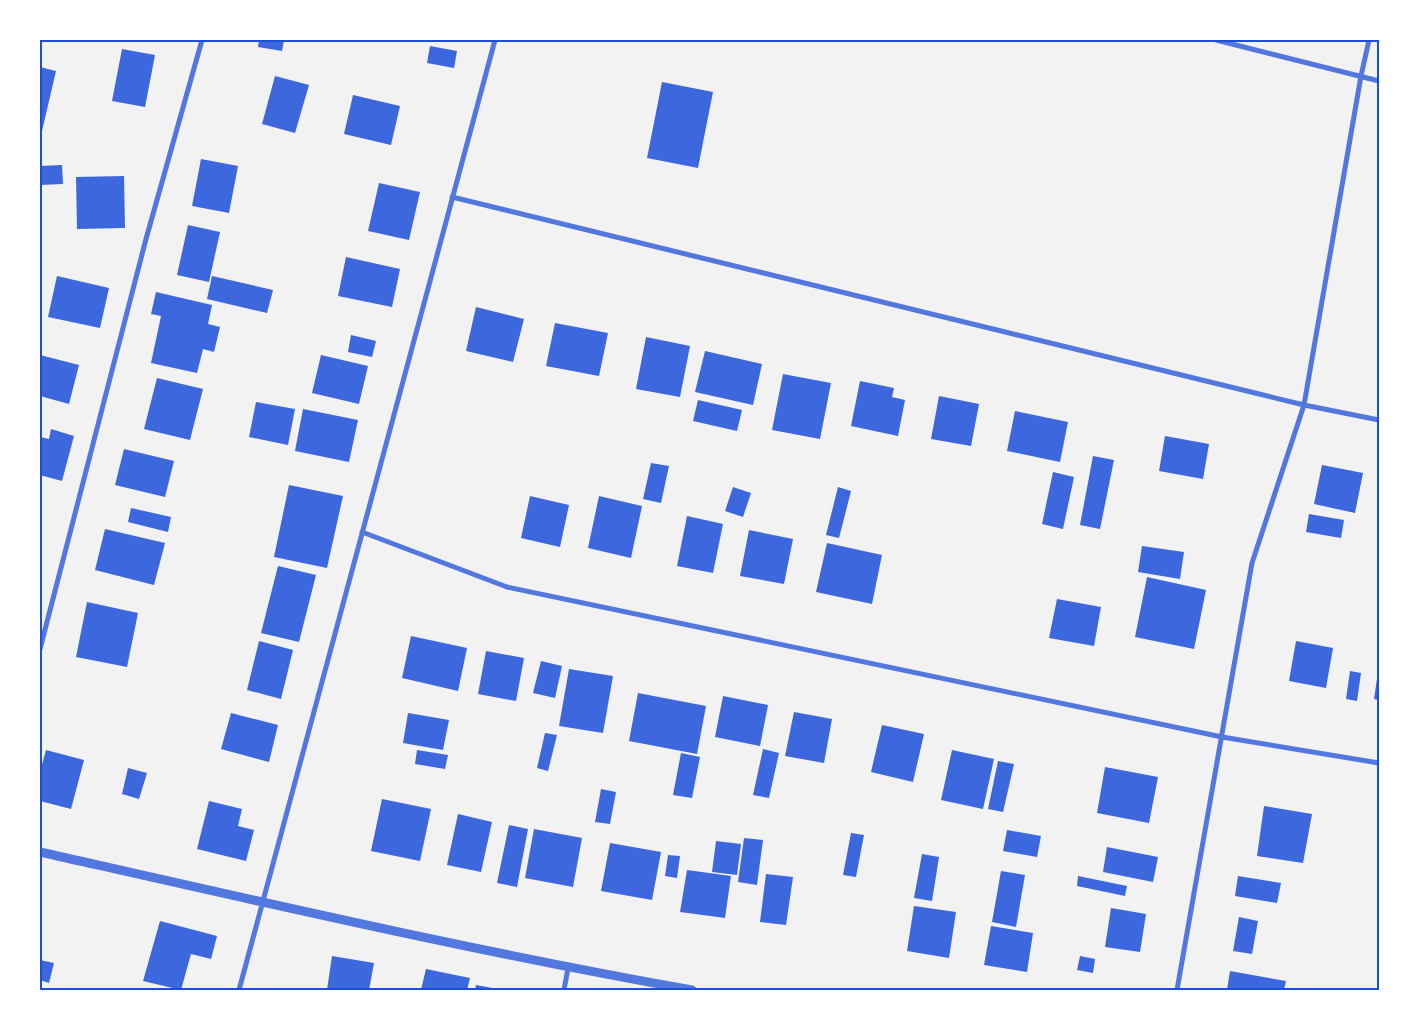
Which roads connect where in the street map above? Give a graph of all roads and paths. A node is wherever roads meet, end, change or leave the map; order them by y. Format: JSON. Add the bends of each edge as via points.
{"nodes":[{"id":1,"x":202,"y":40,"type":"edge"},
{"id":2,"x":496,"y":40,"type":"edge"},
{"id":3,"x":1216,"y":40,"type":"edge"},
{"id":4,"x":1369,"y":40,"type":"edge"},
{"id":5,"x":1360,"y":76,"type":"junction"},
{"id":6,"x":1379,"y":81,"type":"edge"},
{"id":7,"x":452,"y":197,"type":"junction"},
{"id":8,"x":1304,"y":405,"type":"junction"},
{"id":9,"x":1379,"y":420,"type":"edge"},
{"id":10,"x":362,"y":532,"type":"junction"},
{"id":11,"x":40,"y":649,"type":"edge"},
{"id":12,"x":1222,"y":737,"type":"junction"},
{"id":13,"x":1379,"y":764,"type":"edge"},
{"id":14,"x":40,"y":852,"type":"edge"},
{"id":15,"x":262,"y":903,"type":"junction"},
{"id":16,"x":568,"y":968,"type":"junction"},
{"id":17,"x":239,"y":990,"type":"edge"},
{"id":18,"x":564,"y":990,"type":"edge"},
{"id":19,"x":692,"y":990,"type":"edge"},
{"id":20,"x":1177,"y":990,"type":"edge"}],
"edges":[{"from":1,"to":11,"type":"street","via":[[146,239]]},
{"from":2,"to":7,"type":"street"},
{"from":3,"to":5,"type":"street"},
{"from":4,"to":5,"type":"street"},
{"from":5,"to":6,"type":"street"},
{"from":5,"to":8,"type":"street"},
{"from":7,"to":8,"type":"street"},
{"from":7,"to":10,"type":"street"},
{"from":8,"to":9,"type":"street"},
{"from":8,"to":12,"type":"street","via":[[1252,563]]},
{"from":10,"to":12,"type":"street","via":[[507,587]]},
{"from":10,"to":15,"type":"street"},
{"from":12,"to":13,"type":"street"},
{"from":12,"to":20,"type":"street"},
{"from":14,"to":15,"type":"street"},
{"from":15,"to":16,"type":"street"},
{"from":15,"to":17,"type":"street"},
{"from":16,"to":18,"type":"street"},
{"from":16,"to":19,"type":"street"}]}
